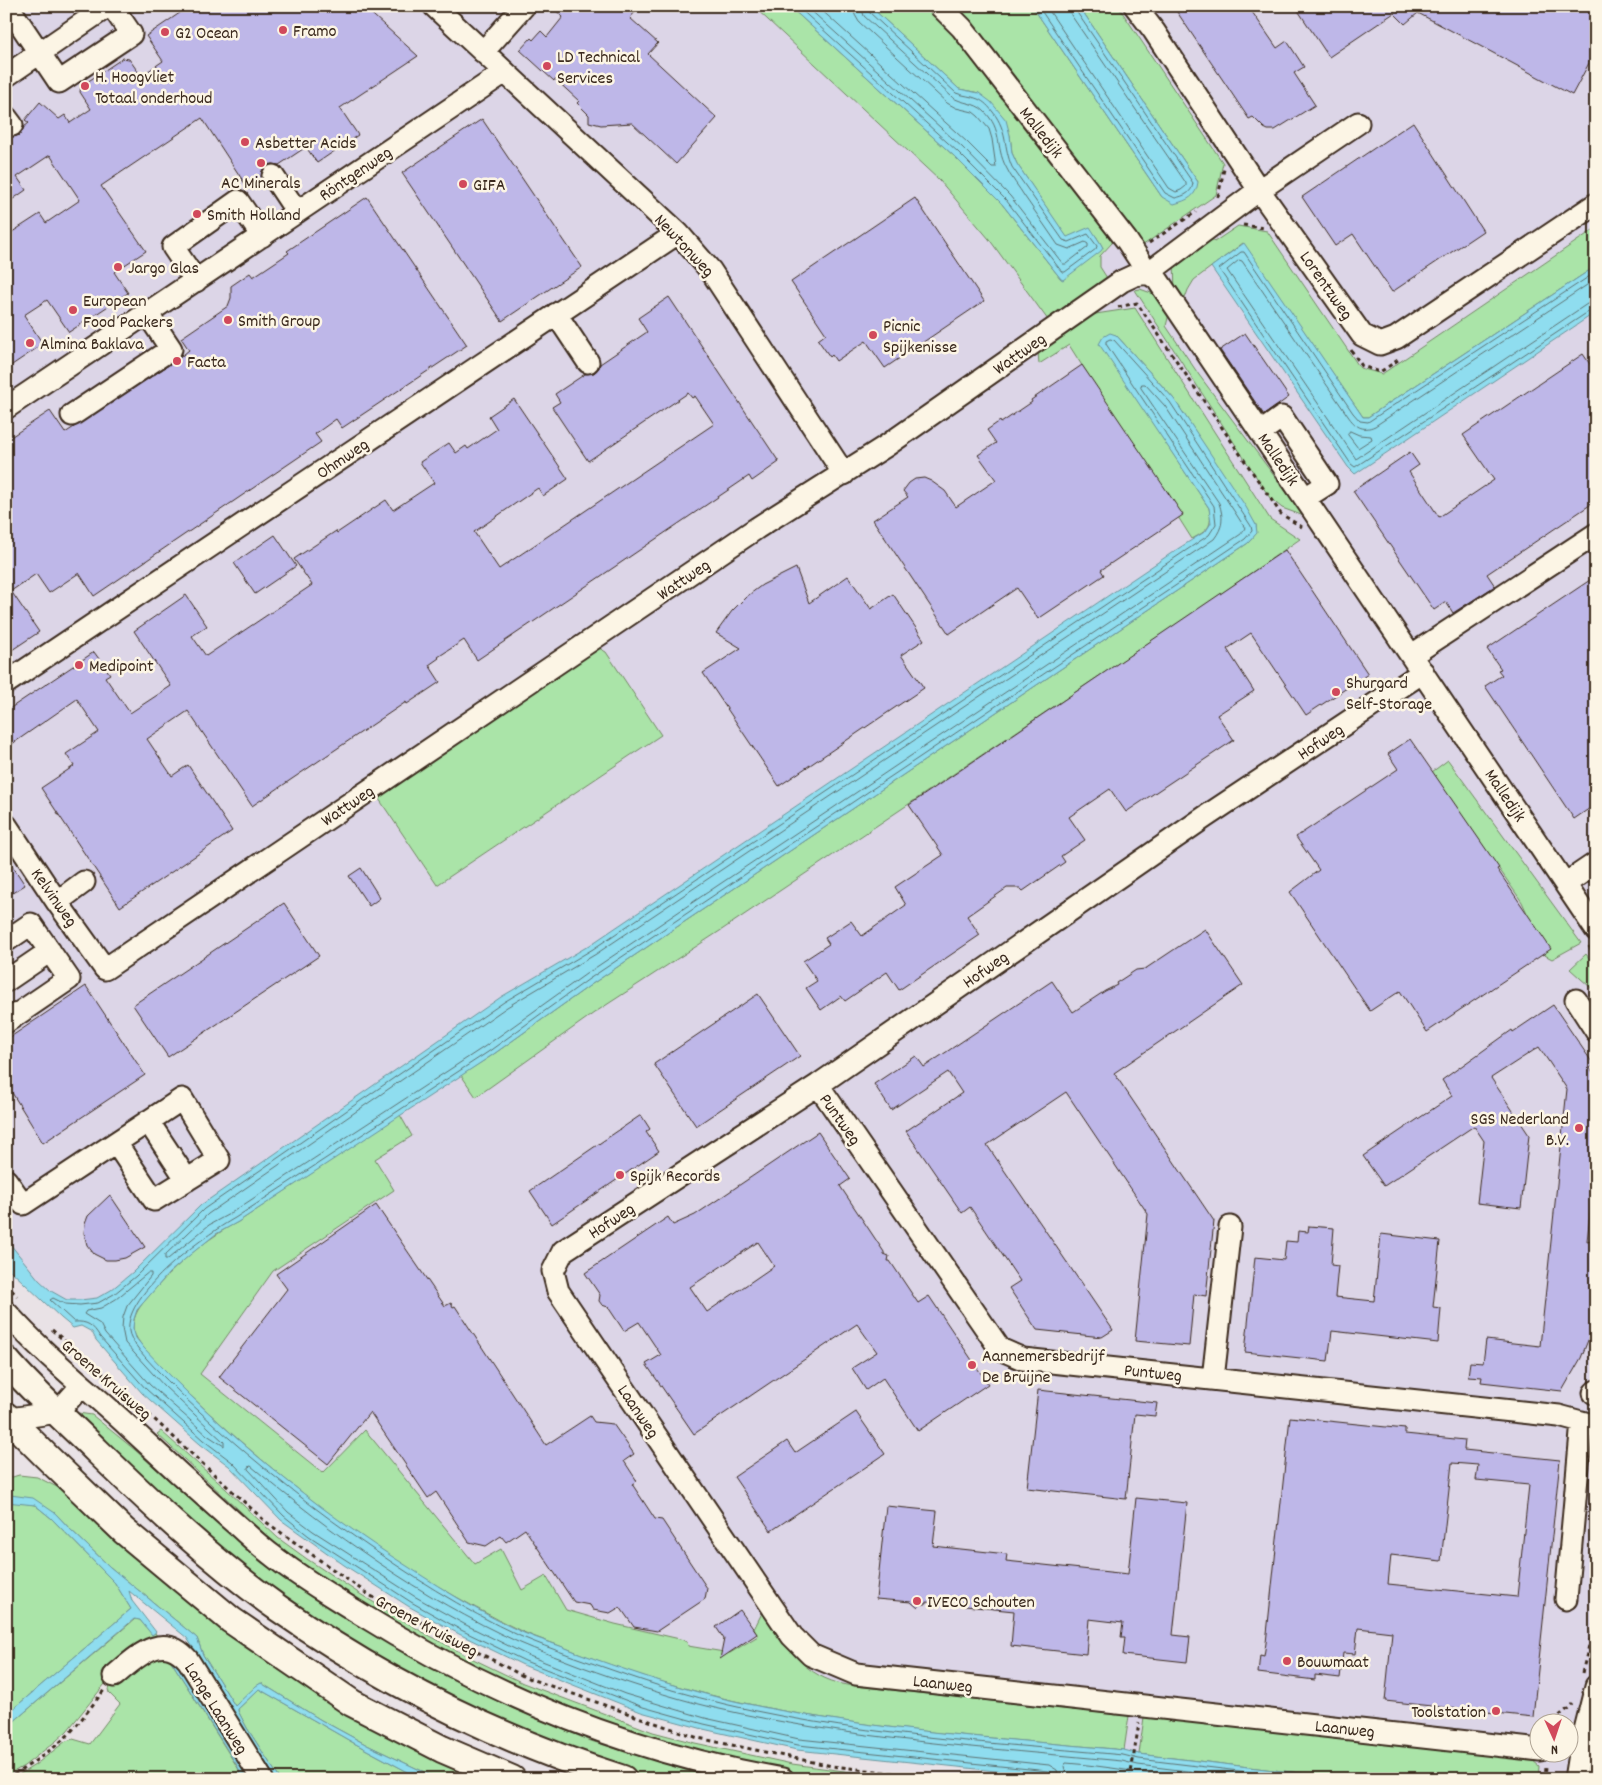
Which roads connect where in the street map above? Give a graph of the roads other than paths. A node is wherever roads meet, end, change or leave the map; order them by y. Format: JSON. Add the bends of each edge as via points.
{"nodes":[{"id":1,"x":108,"y":6,"type":"edge"},
{"id":2,"x":112,"y":6,"type":"edge"},
{"id":3,"x":434,"y":6,"type":"edge"},
{"id":4,"x":524,"y":6,"type":"edge"},
{"id":5,"x":940,"y":6,"type":"edge"},
{"id":6,"x":1135,"y":6,"type":"edge"},
{"id":7,"x":10,"y":9,"type":"dead end"},
{"id":8,"x":483,"y":52,"type":"junction"},
{"id":9,"x":40,"y":53,"type":"junction"},
{"id":10,"x":505,"y":72,"type":"junction"},
{"id":11,"x":6,"y":76,"type":"edge"},
{"id":12,"x":1358,"y":123,"type":"dead end"},
{"id":13,"x":274,"y":176,"type":"dead end"},
{"id":14,"x":1259,"y":190,"type":"junction"},
{"id":15,"x":1596,"y":204,"type":"edge"},
{"id":16,"x":297,"y":212,"type":"junction"},
{"id":17,"x":678,"y":233,"type":"junction"},
{"id":18,"x":262,"y":236,"type":"junction"},
{"id":19,"x":1148,"y":273,"type":"junction"},
{"id":20,"x":196,"y":280,"type":"junction"},
{"id":21,"x":147,"y":313,"type":"junction"},
{"id":22,"x":556,"y":314,"type":"junction"},
{"id":23,"x":588,"y":362,"type":"dead end"},
{"id":24,"x":6,"y":408,"type":"edge"},
{"id":25,"x":72,"y":415,"type":"dead end"},
{"id":26,"x":844,"y":474,"type":"junction"},
{"id":27,"x":1596,"y":534,"type":"edge"},
{"id":28,"x":1418,"y":664,"type":"junction"},
{"id":29,"x":6,"y":683,"type":"edge"},
{"id":30,"x":6,"y":825,"type":"edge"},
{"id":31,"x":1596,"y":863,"type":"edge"},
{"id":32,"x":84,"y":882,"type":"dead end"},
{"id":33,"x":1565,"y":884,"type":"junction"},
{"id":34,"x":57,"y":902,"type":"junction"},
{"id":35,"x":1591,"y":936,"type":"edge"},
{"id":36,"x":6,"y":941,"type":"edge"},
{"id":37,"x":50,"y":951,"type":"junction"},
{"id":38,"x":105,"y":968,"type":"joint"},
{"id":39,"x":6,"y":981,"type":"edge"},
{"id":40,"x":1576,"y":1000,"type":"dead end"},
{"id":41,"x":6,"y":1022,"type":"edge"},
{"id":42,"x":1596,"y":1031,"type":"edge"},
{"id":43,"x":818,"y":1085,"type":"junction"},
{"id":44,"x":148,"y":1121,"type":"junction"},
{"id":45,"x":116,"y":1143,"type":"junction"},
{"id":46,"x":6,"y":1180,"type":"edge"},
{"id":47,"x":187,"y":1180,"type":"junction"},
{"id":48,"x":1230,"y":1227,"type":"dead end"},
{"id":49,"x":553,"y":1271,"type":"joint"},
{"id":50,"x":13,"y":1305,"type":"edge"},
{"id":51,"x":36,"y":1345,"type":"junction"},
{"id":52,"x":8,"y":1367,"type":"edge"},
{"id":53,"x":1213,"y":1379,"type":"junction"},
{"id":54,"x":82,"y":1384,"type":"junction"},
{"id":55,"x":58,"y":1412,"type":"junction"},
{"id":56,"x":7,"y":1420,"type":"edge"},
{"id":57,"x":1589,"y":1424,"type":"edge"},
{"id":58,"x":1566,"y":1600,"type":"dead end"},
{"id":59,"x":114,"y":1676,"type":"road end"},
{"id":60,"x":1588,"y":1682,"type":"edge"},
{"id":61,"x":1530,"y":1749,"type":"edge"},
{"id":62,"x":1580,"y":1754,"type":"edge"},
{"id":63,"x":1578,"y":1762,"type":"edge"},
{"id":64,"x":262,"y":1779,"type":"edge"},
{"id":65,"x":512,"y":1779,"type":"edge"},
{"id":66,"x":623,"y":1779,"type":"edge"},
{"id":67,"x":783,"y":1779,"type":"edge"},
{"id":68,"x":1575,"y":1779,"type":"edge"}],
"edges":[{"from":1,"to":9,"type":"street"},
{"from":2,"to":9,"type":"street","via":[[131,34],[60,82]]},
{"from":3,"to":8,"type":"street","name":"Newtonweg"},
{"from":4,"to":8,"type":"street"},
{"from":5,"to":19,"type":"street","name":"Malledijk","via":[[962,28],[1127,241]]},
{"from":6,"to":14,"type":"street","name":"Lorentzweg"},
{"from":7,"to":9,"type":"street"},
{"from":8,"to":10,"type":"street","name":"Newtonweg"},
{"from":9,"to":11,"type":"street"},
{"from":10,"to":16,"type":"street","name":"Röntgenweg"},
{"from":10,"to":17,"type":"street","name":"Newtonweg"},
{"from":12,"to":14,"type":"street","name":"Wattweg"},
{"from":13,"to":16,"type":"street"},
{"from":14,"to":15,"type":"street","name":"Lorentzweg","via":[[1362,336],[1380,344],[1396,338]]},
{"from":14,"to":19,"type":"street","name":"Wattweg","via":[[1202,220]]},
{"from":16,"to":18,"type":"street","name":"Röntgenweg"},
{"from":17,"to":22,"type":"street","name":"Ohmweg"},
{"from":17,"to":26,"type":"street","name":"Newtonweg","via":[[711,271]]},
{"from":18,"to":20,"type":"street","name":"Röntgenweg"},
{"from":18,"to":20,"type":"street","via":[[238,201],[172,247]]},
{"from":19,"to":26,"type":"street","name":"Wattweg","via":[[1122,281]]},
{"from":19,"to":28,"type":"street","name":"Malledijk","via":[[1157,279]]},
{"from":20,"to":21,"type":"street","name":"Röntgenweg"},
{"from":21,"to":24,"type":"street","name":"Röntgenweg"},
{"from":21,"to":25,"type":"street","via":[[171,349]]},
{"from":22,"to":23,"type":"street"},
{"from":22,"to":29,"type":"street","name":"Ohmweg"},
{"from":26,"to":38,"type":"street","name":"Wattweg"},
{"from":27,"to":28,"type":"street","name":"Hofweg"},
{"from":28,"to":33,"type":"street","name":"Malledijk"},
{"from":28,"to":43,"type":"street","name":"Hofweg","via":[[1197,823]]},
{"from":30,"to":34,"type":"street","name":"Kelvinweg"},
{"from":31,"to":33,"type":"street"},
{"from":32,"to":34,"type":"street"},
{"from":33,"to":35,"type":"street","name":"Malledijk"},
{"from":34,"to":38,"type":"street","name":"Kelvinweg"},
{"from":36,"to":37,"type":"street","via":[[31,924]]},
{"from":37,"to":39,"type":"street"},
{"from":37,"to":41,"type":"street","via":[[69,979]]},
{"from":40,"to":42,"type":"street"},
{"from":43,"to":49,"type":"street","name":"Hofweg","via":[[563,1251]]},
{"from":43,"to":53,"type":"street","name":"Puntweg","via":[[1000,1349],[1023,1359]]},
{"from":44,"to":45,"type":"street"},
{"from":44,"to":47,"type":"street"},
{"from":44,"to":47,"type":"street","via":[[182,1099],[219,1160]]},
{"from":45,"to":46,"type":"street","via":[[23,1204]]},
{"from":45,"to":47,"type":"street","via":[[154,1200]]},
{"from":48,"to":53,"type":"street"},
{"from":49,"to":61,"type":"street","name":"Laanweg","via":[[558,1291],[792,1636],[811,1655],[856,1674]]},
{"from":50,"to":51,"type":"street"},
{"from":51,"to":52,"type":"street"},
{"from":51,"to":54,"type":"street"},
{"from":52,"to":55,"type":"main road"},
{"from":52,"to":56,"type":"main road","via":[[15,1381],[16,1398]]},
{"from":53,"to":57,"type":"street","name":"Puntweg","via":[[1559,1416]]},
{"from":54,"to":55,"type":"street"},
{"from":54,"to":67,"type":"street","via":[[272,1556],[428,1654],[512,1696],[622,1738],[707,1763]]},
{"from":55,"to":56,"type":"street"},
{"from":55,"to":66,"type":"main road","via":[[200,1545],[277,1607],[327,1641],[412,1691],[483,1726],[547,1753]]},
{"from":56,"to":65,"type":"main road","via":[[124,1531],[231,1620],[352,1703],[442,1749]]},
{"from":57,"to":58,"type":"street"},
{"from":59,"to":64,"type":"street","name":"Lange Laanweg","via":[[149,1650],[162,1646],[181,1652]]},
{"from":60,"to":62,"type":"street"},
{"from":63,"to":68,"type":"street"}]}
